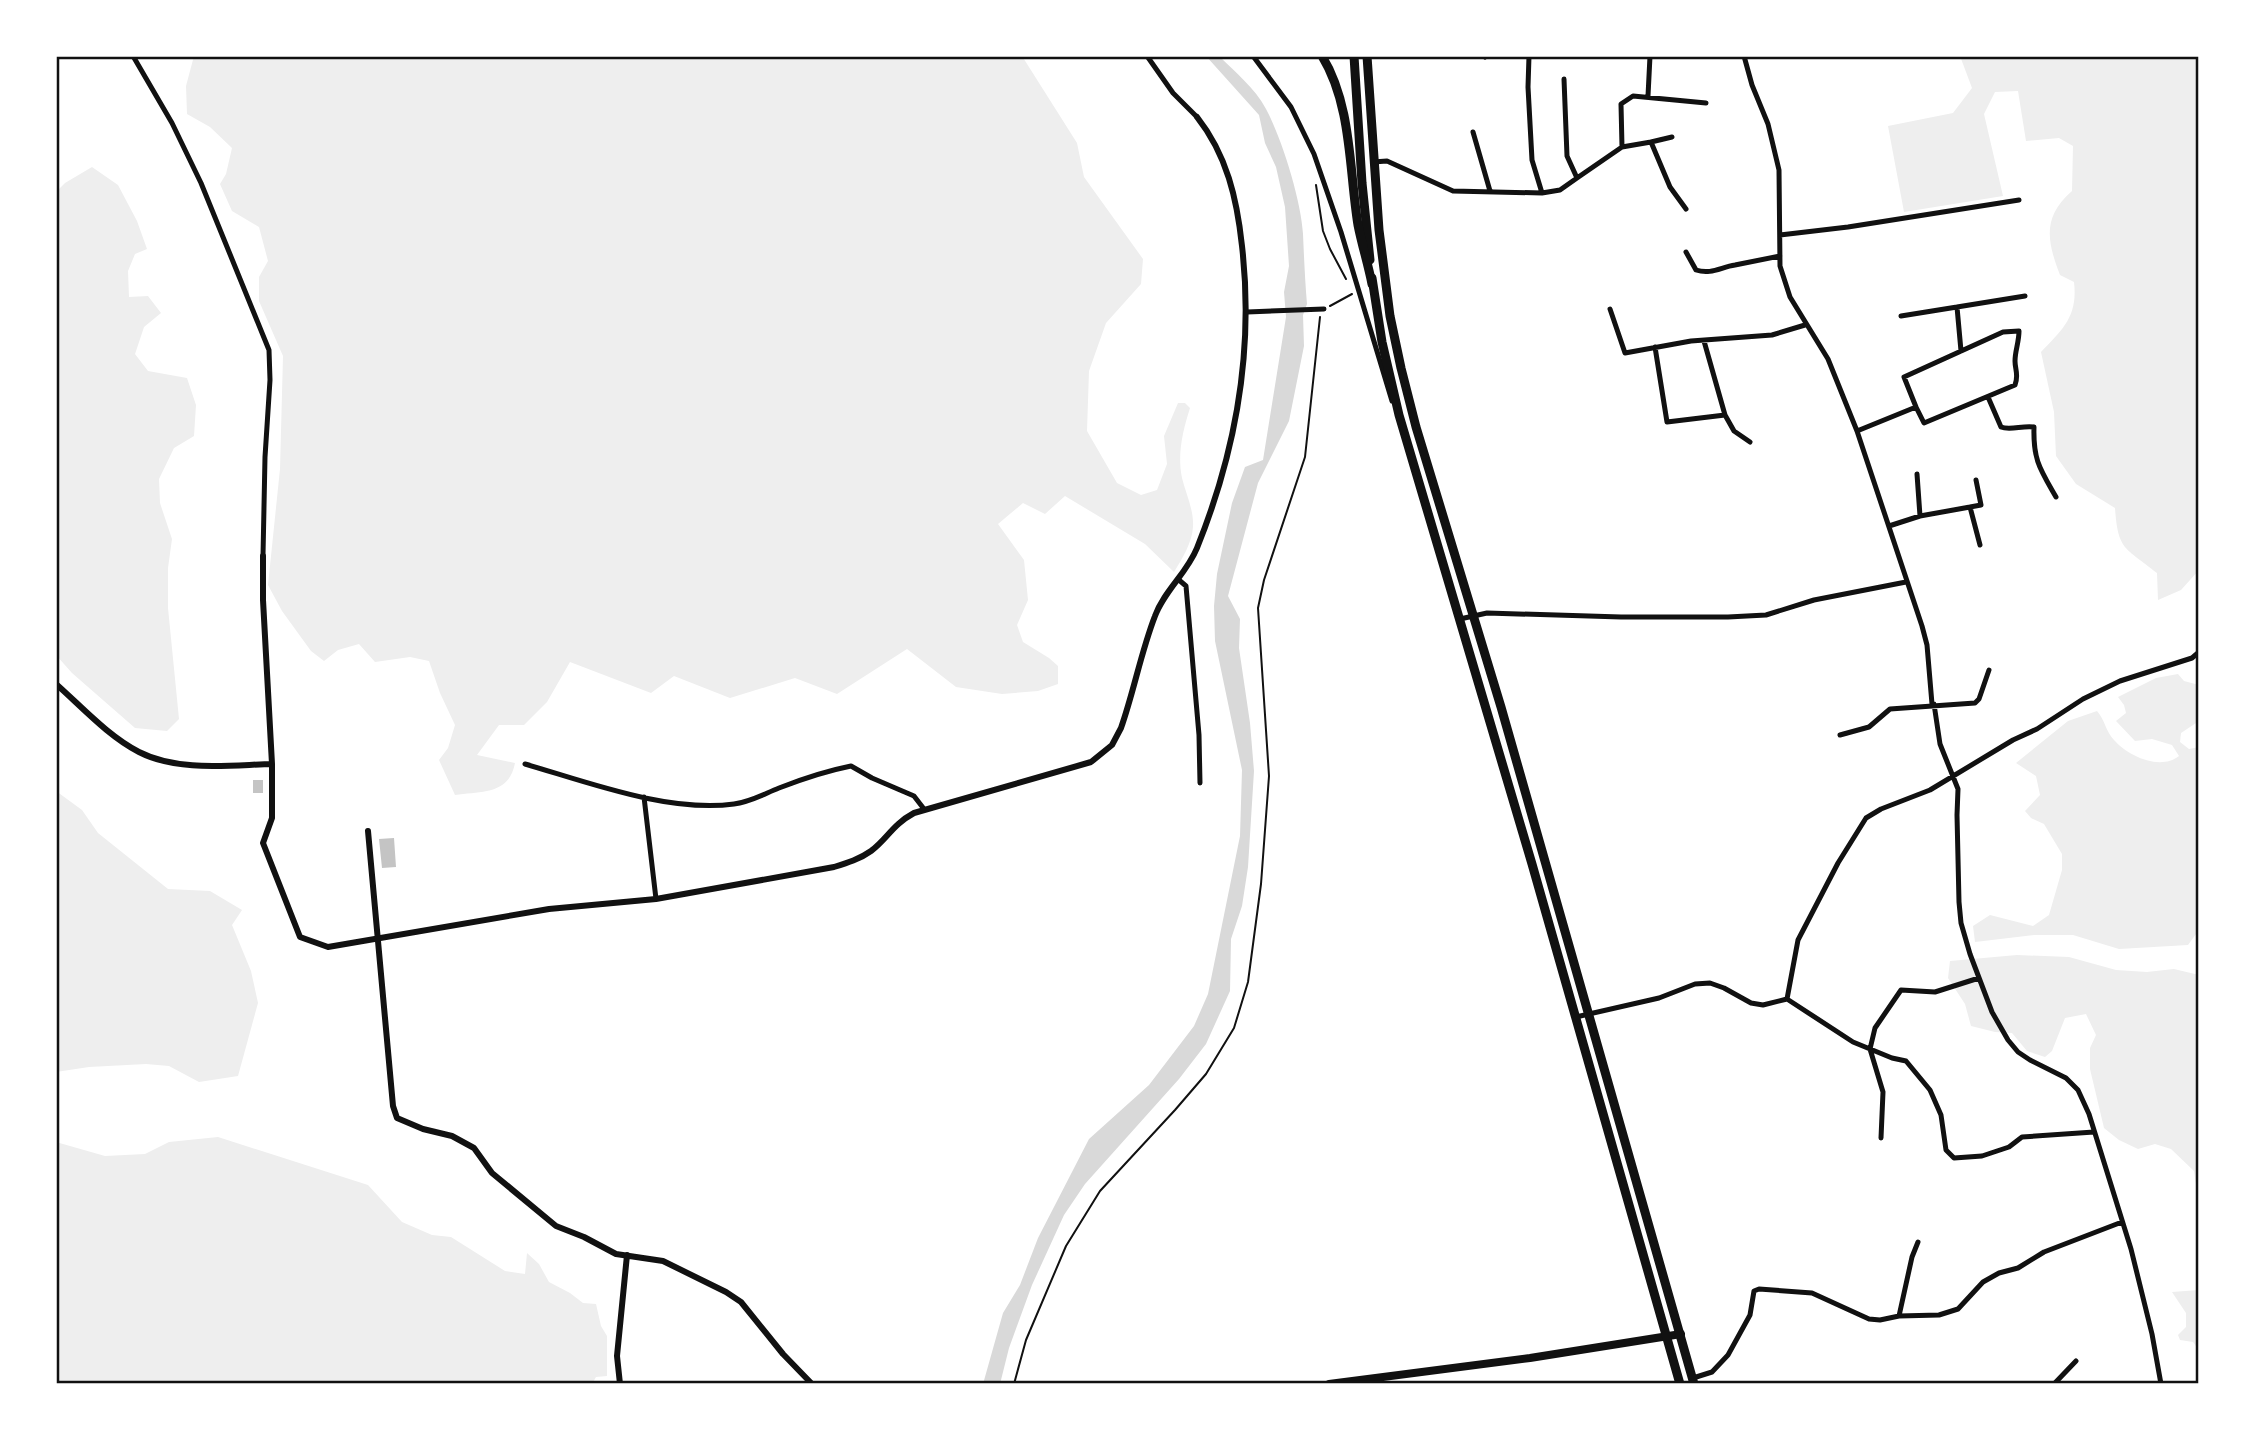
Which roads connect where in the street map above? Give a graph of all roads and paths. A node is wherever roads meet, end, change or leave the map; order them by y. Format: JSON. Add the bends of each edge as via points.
{"nodes":[{"id":1,"x":133,"y":56,"type":"edge"},
{"id":2,"x":1147,"y":56,"type":"edge"},
{"id":3,"x":1253,"y":56,"type":"edge"},
{"id":4,"x":1322,"y":56,"type":"edge"},
{"id":5,"x":1354,"y":56,"type":"edge"},
{"id":6,"x":1367,"y":56,"type":"edge"},
{"id":7,"x":1529,"y":56,"type":"edge"},
{"id":8,"x":1650,"y":56,"type":"edge"},
{"id":9,"x":1744,"y":56,"type":"edge"},
{"id":10,"x":1564,"y":79,"type":"dead end"},
{"id":11,"x":1648,"y":96,"type":"junction"},
{"id":12,"x":1706,"y":103,"type":"dead end"},
{"id":13,"x":1197,"y":117,"type":"joint"},
{"id":14,"x":1473,"y":132,"type":"dead end"},
{"id":15,"x":1672,"y":137,"type":"dead end"},
{"id":16,"x":1651,"y":142,"type":"junction"},
{"id":17,"x":1622,"y":147,"type":"junction"},
{"id":18,"x":1373,"y":163,"type":"junction"},
{"id":19,"x":1577,"y":178,"type":"junction"},
{"id":20,"x":1315,"y":181,"type":"dead end"},
{"id":21,"x":1490,"y":191,"type":"junction"},
{"id":22,"x":1542,"y":193,"type":"junction"},
{"id":23,"x":2019,"y":200,"type":"dead end"},
{"id":24,"x":1686,"y":209,"type":"dead end"},
{"id":25,"x":1780,"y":235,"type":"junction"},
{"id":26,"x":1686,"y":253,"type":"dead end"},
{"id":27,"x":1780,"y":256,"type":"junction"},
{"id":28,"x":1348,"y":283,"type":"dead end"},
{"id":29,"x":1372,"y":284,"type":"junction"},
{"id":30,"x":1352,"y":294,"type":"dead end"},
{"id":31,"x":2025,"y":296,"type":"dead end"},
{"id":32,"x":1956,"y":307,"type":"junction"},
{"id":33,"x":1321,"y":309,"type":"junction"},
{"id":34,"x":1610,"y":309,"type":"dead end"},
{"id":35,"x":1249,"y":312,"type":"junction"},
{"id":36,"x":1901,"y":316,"type":"dead end"},
{"id":37,"x":1805,"y":325,"type":"junction"},
{"id":38,"x":1704,"y":341,"type":"junction"},
{"id":39,"x":1655,"y":347,"type":"junction"},
{"id":40,"x":1961,"y":351,"type":"junction"},
{"id":41,"x":1988,"y":397,"type":"junction"},
{"id":42,"x":1916,"y":407,"type":"junction"},
{"id":43,"x":1725,"y":415,"type":"junction"},
{"id":44,"x":1857,"y":430,"type":"junction"},
{"id":45,"x":1750,"y":442,"type":"dead end"},
{"id":46,"x":1917,"y":474,"type":"dead end"},
{"id":47,"x":1976,"y":480,"type":"dead end"},
{"id":48,"x":1418,"y":481,"type":"junction"},
{"id":49,"x":2056,"y":497,"type":"dead end"},
{"id":50,"x":1970,"y":507,"type":"junction"},
{"id":51,"x":1920,"y":516,"type":"junction"},
{"id":52,"x":1889,"y":526,"type":"junction"},
{"id":53,"x":1980,"y":545,"type":"dead end"},
{"id":54,"x":263,"y":556,"type":"joint"},
{"id":55,"x":1179,"y":580,"type":"junction"},
{"id":56,"x":1906,"y":582,"type":"junction"},
{"id":57,"x":1474,"y":616,"type":"junction"},
{"id":58,"x":1460,"y":619,"type":"junction"},
{"id":59,"x":2199,"y":652,"type":"edge"},
{"id":60,"x":1989,"y":670,"type":"dead end"},
{"id":61,"x":56,"y":684,"type":"edge"},
{"id":62,"x":1933,"y":704,"type":"junction"},
{"id":63,"x":1840,"y":735,"type":"dead end"},
{"id":64,"x":272,"y":764,"type":"junction"},
{"id":65,"x":525,"y":764,"type":"dead end"},
{"id":66,"x":1953,"y":777,"type":"junction"},
{"id":67,"x":1199,"y":783,"type":"dead end"},
{"id":68,"x":644,"y":797,"type":"junction"},
{"id":69,"x":924,"y":809,"type":"junction"},
{"id":70,"x":368,"y":831,"type":"dead end"},
{"id":71,"x":656,"y":899,"type":"junction"},
{"id":72,"x":379,"y":937,"type":"junction"},
{"id":73,"x":1979,"y":978,"type":"junction"},
{"id":74,"x":1787,"y":999,"type":"junction"},
{"id":75,"x":1588,"y":1014,"type":"junction"},
{"id":76,"x":1576,"y":1017,"type":"junction"},
{"id":77,"x":1870,"y":1049,"type":"junction"},
{"id":78,"x":2094,"y":1132,"type":"junction"},
{"id":79,"x":1881,"y":1138,"type":"dead end"},
{"id":80,"x":2122,"y":1223,"type":"junction"},
{"id":81,"x":1918,"y":1242,"type":"dead end"},
{"id":82,"x":627,"y":1255,"type":"junction"},
{"id":83,"x":1899,"y":1316,"type":"junction"},
{"id":84,"x":1681,"y":1334,"type":"junction"},
{"id":85,"x":1666,"y":1338,"type":"junction"},
{"id":86,"x":2076,"y":1361,"type":"dead end"},
{"id":87,"x":1693,"y":1381,"type":"edge"},
{"id":88,"x":620,"y":1384,"type":"edge"},
{"id":89,"x":812,"y":1384,"type":"edge"},
{"id":90,"x":1014,"y":1384,"type":"edge"},
{"id":91,"x":1329,"y":1384,"type":"edge"},
{"id":92,"x":1680,"y":1384,"type":"edge"},
{"id":93,"x":2054,"y":1384,"type":"edge"},
{"id":94,"x":2161,"y":1384,"type":"edge"}],
"edges":[{"from":1,"to":54,"type":"street","via":[[201,183],[269,350]]},
{"from":2,"to":13,"type":"street"},
{"from":3,"to":48,"type":"street","via":[[1298,120],[1319,167]]},
{"from":4,"to":29,"type":"highway","via":[[1340,98]]},
{"from":5,"to":29,"type":"highway"},
{"from":6,"to":18,"type":"highway"},
{"from":7,"to":22,"type":"street","via":[[1532,160]]},
{"from":8,"to":11,"type":"street"},
{"from":9,"to":25,"type":"street","via":[[1779,170]]},
{"from":10,"to":19,"type":"street","via":[[1567,156]]},
{"from":11,"to":12,"type":"street"},
{"from":11,"to":17,"type":"street","via":[[1633,96],[1621,104]]},
{"from":13,"to":35,"type":"street","via":[[1219,150],[1236,199]]},
{"from":14,"to":21,"type":"street"},
{"from":15,"to":16,"type":"street"},
{"from":16,"to":17,"type":"street"},
{"from":16,"to":24,"type":"street"},
{"from":17,"to":19,"type":"street"},
{"from":18,"to":21,"type":"street","via":[[1387,161],[1453,191]]},
{"from":18,"to":57,"type":"highway","via":[[1385,278],[1401,368]]},
{"from":19,"to":22,"type":"street","via":[[1560,190]]},
{"from":20,"to":28,"type":"path","via":[[1323,231]]},
{"from":21,"to":22,"type":"street"},
{"from":23,"to":25,"type":"street"},
{"from":25,"to":27,"type":"street"},
{"from":26,"to":27,"type":"street","via":[[1696,270],[1704,273]]},
{"from":27,"to":37,"type":"street","via":[[1790,297]]},
{"from":29,"to":48,"type":"highway","via":[[1392,386]]},
{"from":30,"to":33,"type":"path"},
{"from":31,"to":32,"type":"street"},
{"from":32,"to":36,"type":"street"},
{"from":32,"to":40,"type":"street"},
{"from":33,"to":35,"type":"street"},
{"from":33,"to":90,"type":"path","via":[[1305,457],[1258,608],[1269,776],[1248,982],[1234,1028],[1206,1074],[1100,1191],[1066,1247],[1030,1329]]},
{"from":34,"to":39,"type":"street","via":[[1625,353]]},
{"from":35,"to":55,"type":"street","via":[[1228,453],[1197,549]]},
{"from":37,"to":38,"type":"street","via":[[1772,335]]},
{"from":37,"to":44,"type":"street","via":[[1828,359]]},
{"from":38,"to":39,"type":"street"},
{"from":38,"to":43,"type":"street"},
{"from":39,"to":43,"type":"street","via":[[1667,422]]},
{"from":40,"to":41,"type":"street","via":[[2003,332],[2019,331],[2018,378]]},
{"from":40,"to":42,"type":"street","via":[[1904,377]]},
{"from":41,"to":42,"type":"street","via":[[1924,424]]},
{"from":41,"to":49,"type":"street","via":[[2001,428],[2034,427],[2036,463]]},
{"from":42,"to":44,"type":"street"},
{"from":43,"to":45,"type":"street","via":[[1734,431]]},
{"from":44,"to":52,"type":"street"},
{"from":46,"to":51,"type":"street"},
{"from":47,"to":50,"type":"street","via":[[1981,505]]},
{"from":48,"to":58,"type":"highway"},
{"from":50,"to":51,"type":"street"},
{"from":50,"to":53,"type":"street"},
{"from":51,"to":52,"type":"street"},
{"from":52,"to":56,"type":"street"},
{"from":54,"to":64,"type":"street"},
{"from":55,"to":67,"type":"street","via":[[1186,586]]},
{"from":55,"to":69,"type":"street","via":[[1156,614],[1121,728],[1101,756],[1076,768]]},
{"from":56,"to":57,"type":"street","via":[[1814,600],[1766,615]]},
{"from":56,"to":62,"type":"street","via":[[1927,646]]},
{"from":57,"to":58,"type":"street"},
{"from":57,"to":75,"type":"highway"},
{"from":58,"to":76,"type":"highway"},
{"from":59,"to":66,"type":"street","via":[[2083,699]]},
{"from":60,"to":62,"type":"street","via":[[1975,703]]},
{"from":61,"to":64,"type":"street","via":[[141,753],[172,763]]},
{"from":62,"to":63,"type":"street","via":[[1890,709],[1869,727]]},
{"from":62,"to":66,"type":"street","via":[[1940,744]]},
{"from":64,"to":72,"type":"street","via":[[272,818],[263,843],[300,937],[328,947]]},
{"from":65,"to":68,"type":"street"},
{"from":66,"to":73,"type":"street","via":[[1958,789],[1961,923]]},
{"from":66,"to":74,"type":"street","via":[[1866,818],[1798,940]]},
{"from":68,"to":69,"type":"street","via":[[707,806],[736,804],[850,766],[914,796]]},
{"from":68,"to":71,"type":"street"},
{"from":69,"to":71,"type":"street","via":[[903,819],[855,860]]},
{"from":70,"to":72,"type":"street"},
{"from":71,"to":72,"type":"street","via":[[550,909]]},
{"from":72,"to":82,"type":"street","via":[[397,1118],[474,1148],[492,1173],[556,1226]]},
{"from":73,"to":77,"type":"street","via":[[1935,992],[1901,990],[1875,1028]]},
{"from":73,"to":78,"type":"street","via":[[2008,1040],[2018,1052],[2072,1084]]},
{"from":74,"to":75,"type":"street","via":[[1763,1005],[1710,983],[1695,984],[1659,998]]},
{"from":74,"to":77,"type":"street"},
{"from":75,"to":76,"type":"street"},
{"from":75,"to":84,"type":"highway"},
{"from":76,"to":85,"type":"highway"},
{"from":77,"to":78,"type":"street","via":[[1906,1061],[1930,1090],[1941,1115],[1946,1150],[1954,1158],[1982,1156],[2022,1137]]},
{"from":77,"to":79,"type":"street","via":[[1883,1092]]},
{"from":78,"to":80,"type":"street"},
{"from":80,"to":83,"type":"street","via":[[1999,1273],[1983,1282],[1958,1309],[1939,1315]]},
{"from":80,"to":94,"type":"street"},
{"from":81,"to":83,"type":"street"},
{"from":82,"to":88,"type":"street","via":[[617,1356]]},
{"from":82,"to":89,"type":"street","via":[[663,1261],[734,1297]]},
{"from":83,"to":87,"type":"street","via":[[1869,1319],[1812,1293],[1759,1289],[1754,1291],[1750,1315],[1728,1355],[1712,1372]]},
{"from":84,"to":85,"type":"main road"},
{"from":84,"to":87,"type":"highway"},
{"from":85,"to":91,"type":"main road"},
{"from":85,"to":92,"type":"highway"},
{"from":86,"to":93,"type":"street"}]}
